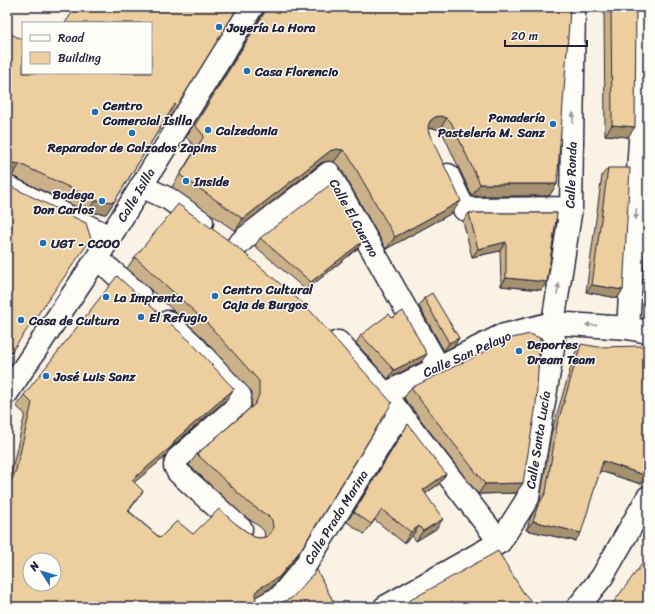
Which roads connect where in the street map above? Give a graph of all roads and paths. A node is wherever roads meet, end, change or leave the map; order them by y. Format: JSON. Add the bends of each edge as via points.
{"nodes":[{"id":1,"x":252,"y":7,"type":"edge"},
{"id":2,"x":574,"y":7,"type":"edge"},
{"id":3,"x":642,"y":7,"type":"edge"},
{"id":4,"x":438,"y":154,"type":"edge"},
{"id":5,"x":141,"y":186,"type":"junction"},
{"id":6,"x":7,"y":187,"type":"edge"},
{"id":7,"x":571,"y":208,"type":"junction"},
{"id":8,"x":110,"y":237,"type":"junction"},
{"id":9,"x":236,"y":247,"type":"junction"},
{"id":10,"x":97,"y":258,"type":"junction"},
{"id":11,"x":254,"y":262,"type":"edge"},
{"id":12,"x":323,"y":325,"type":"edge"},
{"id":13,"x":638,"y":330,"type":"edge"},
{"id":14,"x":554,"y":332,"type":"junction"},
{"id":15,"x":438,"y":366,"type":"junction"},
{"id":16,"x":12,"y":378,"type":"edge"},
{"id":17,"x":385,"y":394,"type":"junction"},
{"id":18,"x":399,"y":414,"type":"junction"},
{"id":19,"x":648,"y":497,"type":"edge"},
{"id":20,"x":253,"y":537,"type":"edge"},
{"id":21,"x":500,"y":542,"type":"junction"},
{"id":22,"x":260,"y":607,"type":"edge"},
{"id":23,"x":385,"y":607,"type":"edge"},
{"id":24,"x":578,"y":607,"type":"edge"}],
"edges":[{"from":1,"to":5,"type":"street","name":"Calle Isilla"},
{"from":7,"to":2,"type":"street","name":"Calle Ronda","one_way":true},
{"from":3,"to":13,"type":"street","one_way":true},
{"from":4,"to":7,"type":"street","via":[[464,208]]},
{"from":5,"to":8,"type":"street","name":"Calle Isilla"},
{"from":5,"to":9,"type":"street","via":[[169,198]]},
{"from":6,"to":8,"type":"street"},
{"from":14,"to":7,"type":"street","name":"Calle Ronda","one_way":true},
{"from":8,"to":10,"type":"street","name":"Calle Isilla"},
{"from":9,"to":11,"type":"street"},
{"from":9,"to":15,"type":"street","name":"Calle El Cuerno","via":[[329,173]]},
{"from":10,"to":16,"type":"street","name":"Calle Isilla"},
{"from":10,"to":20,"type":"street","via":[[192,343],[240,396],[239,405],[177,458],[175,466],[178,472],[235,525]]},
{"from":12,"to":17,"type":"street"},
{"from":13,"to":14,"type":"street","name":"Calle San Pelayo","one_way":true},
{"from":14,"to":15,"type":"street","name":"Calle San Pelayo","via":[[501,336]]},
{"from":14,"to":21,"type":"street","name":"Calle Santa Lucía","via":[[528,498]]},
{"from":15,"to":17,"type":"street","name":"Calle San Pelayo"},
{"from":17,"to":18,"type":"street"},
{"from":18,"to":21,"type":"street"},
{"from":18,"to":22,"type":"street","name":"Calle Prado Marina","via":[[279,598]]},
{"from":19,"to":24,"type":"street","via":[[602,577]]},
{"from":21,"to":23,"type":"street","name":"Calle Santa Lucía"}]}
